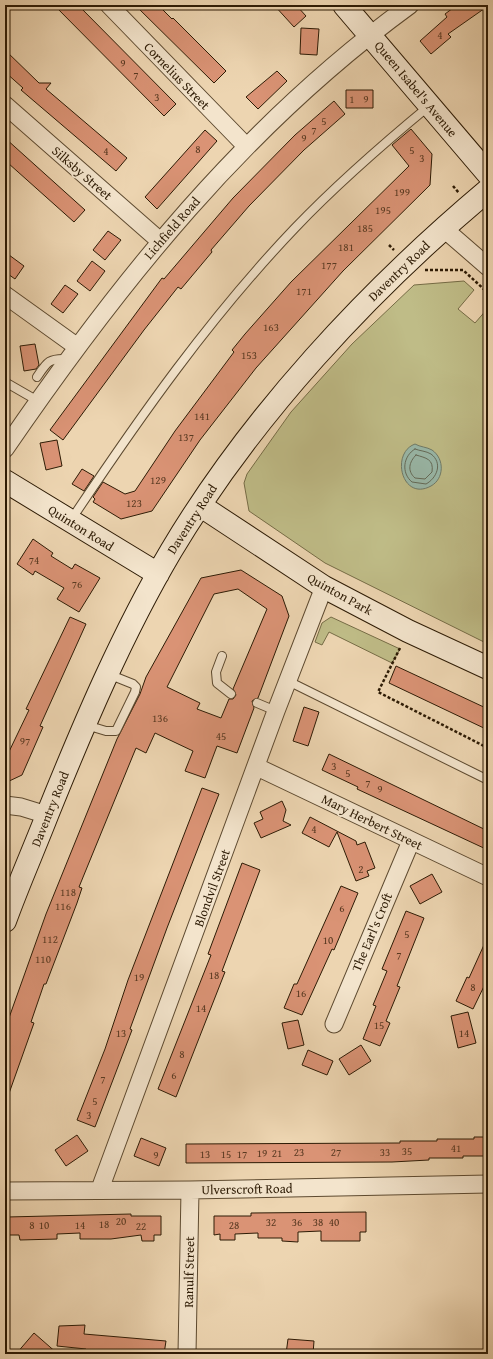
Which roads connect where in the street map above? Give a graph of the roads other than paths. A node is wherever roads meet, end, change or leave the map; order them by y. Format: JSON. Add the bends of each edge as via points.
{"nodes":[{"id":1,"x":109,"y":5,"type":"edge"},
{"id":2,"x":344,"y":5,"type":"edge"},
{"id":3,"x":410,"y":5,"type":"edge"},
{"id":4,"x":370,"y":35,"type":"junction"},
{"id":5,"x":5,"y":105,"type":"edge"},
{"id":6,"x":430,"y":106,"type":"junction"},
{"id":7,"x":246,"y":146,"type":"junction"},
{"id":8,"x":488,"y":174,"type":"edge"},
{"id":9,"x":488,"y":190,"type":"edge"},
{"id":10,"x":443,"y":228,"type":"junction"},
{"id":11,"x":160,"y":241,"type":"junction"},
{"id":12,"x":488,"y":268,"type":"edge"},
{"id":13,"x":5,"y":295,"type":"edge"},
{"id":14,"x":72,"y":353,"type":"junction"},
{"id":15,"x":37,"y":377,"type":"dead end"},
{"id":16,"x":5,"y":382,"type":"edge"},
{"id":17,"x":38,"y":401,"type":"junction"},
{"id":18,"x":5,"y":449,"type":"edge"},
{"id":19,"x":5,"y":481,"type":"edge"},
{"id":20,"x":201,"y":506,"type":"junction"},
{"id":21,"x":70,"y":521,"type":"junction"},
{"id":22,"x":158,"y":574,"type":"junction"},
{"id":23,"x":324,"y":587,"type":"junction"},
{"id":24,"x":222,"y":656,"type":"dead end"},
{"id":25,"x":488,"y":668,"type":"edge"},
{"id":26,"x":108,"y":674,"type":"junction"},
{"id":27,"x":288,"y":681,"type":"junction"},
{"id":28,"x":232,"y":694,"type":"dead end"},
{"id":29,"x":257,"y":704,"type":"dead end"},
{"id":30,"x":276,"y":711,"type":"junction"},
{"id":31,"x":85,"y":724,"type":"junction"},
{"id":32,"x":257,"y":767,"type":"junction"},
{"id":33,"x":488,"y":780,"type":"edge"},
{"id":34,"x":5,"y":805,"type":"edge"},
{"id":35,"x":47,"y":816,"type":"junction"},
{"id":36,"x":411,"y":841,"type":"junction"},
{"id":37,"x":488,"y":877,"type":"edge"},
{"id":38,"x":5,"y":921,"type":"edge"},
{"id":39,"x":334,"y":1024,"type":"dead end"},
{"id":40,"x":488,"y":1184,"type":"edge"},
{"id":41,"x":100,"y":1189,"type":"junction"},
{"id":42,"x":190,"y":1190,"type":"junction"},
{"id":43,"x":5,"y":1191,"type":"edge"},
{"id":44,"x":187,"y":1354,"type":"edge"}],
"edges":[{"from":1,"to":7,"type":"street","name":"Cornelius Street"},
{"from":2,"to":4,"type":"street","name":"Queen Isabel's Avenue"},
{"from":3,"to":4,"type":"street","name":"Lichfield Road"},
{"from":4,"to":6,"type":"street","name":"Queen Isabel's Avenue"},
{"from":4,"to":7,"type":"street","name":"Lichfield Road"},
{"from":5,"to":11,"type":"street","name":"Silksby Street"},
{"from":6,"to":8,"type":"street","name":"Queen Isabel's Avenue"},
{"from":6,"to":21,"type":"lane","via":[[343,180],[251,277],[207,330],[133,428]]},
{"from":7,"to":11,"type":"street","name":"Lichfield Road"},
{"from":9,"to":10,"type":"street","name":"Daventry Road"},
{"from":10,"to":12,"type":"street"},
{"from":10,"to":20,"type":"street","name":"Daventry Road","via":[[406,262],[296,380]]},
{"from":11,"to":14,"type":"street","name":"Lichfield Road"},
{"from":13,"to":14,"type":"street"},
{"from":14,"to":15,"type":"lane","via":[[51,360]]},
{"from":14,"to":17,"type":"street","name":"Lichfield Road"},
{"from":16,"to":17,"type":"lane"},
{"from":17,"to":18,"type":"street","name":"Lichfield Road"},
{"from":19,"to":21,"type":"street","name":"Quinton Road"},
{"from":20,"to":22,"type":"street","name":"Daventry Road"},
{"from":20,"to":23,"type":"street","name":"Quinton Park"},
{"from":21,"to":22,"type":"street","name":"Quinton Road"},
{"from":22,"to":26,"type":"street","name":"Daventry Road"},
{"from":23,"to":25,"type":"street","name":"Quinton Park","via":[[408,631]]},
{"from":23,"to":27,"type":"street","name":"Blondvil Street"},
{"from":24,"to":28,"type":"lane","via":[[216,672],[217,683]]},
{"from":26,"to":31,"type":"street","name":"Daventry Road"},
{"from":26,"to":31,"type":"lane","via":[[133,684],[136,687],[135,692],[116,731],[106,732]]},
{"from":27,"to":30,"type":"street","name":"Blondvil Street"},
{"from":27,"to":33,"type":"lane"},
{"from":29,"to":30,"type":"lane"},
{"from":30,"to":32,"type":"street","name":"Blondvil Street"},
{"from":31,"to":35,"type":"street","name":"Daventry Road"},
{"from":32,"to":36,"type":"street","name":"Mary Herbert Street"},
{"from":32,"to":41,"type":"street","name":"Blondvil Street"},
{"from":34,"to":35,"type":"street","via":[[21,806]]},
{"from":35,"to":38,"type":"street","name":"Daventry Road"},
{"from":36,"to":37,"type":"street","name":"Mary Herbert Street"},
{"from":36,"to":39,"type":"street","name":"The Earl's Croft"},
{"from":40,"to":42,"type":"street","name":"Ulverscroft Road"},
{"from":41,"to":42,"type":"street","name":"Ulverscroft Road"},
{"from":41,"to":43,"type":"street","name":"Ulverscroft Road"},
{"from":42,"to":44,"type":"street","name":"Ranulf Street"}]}
